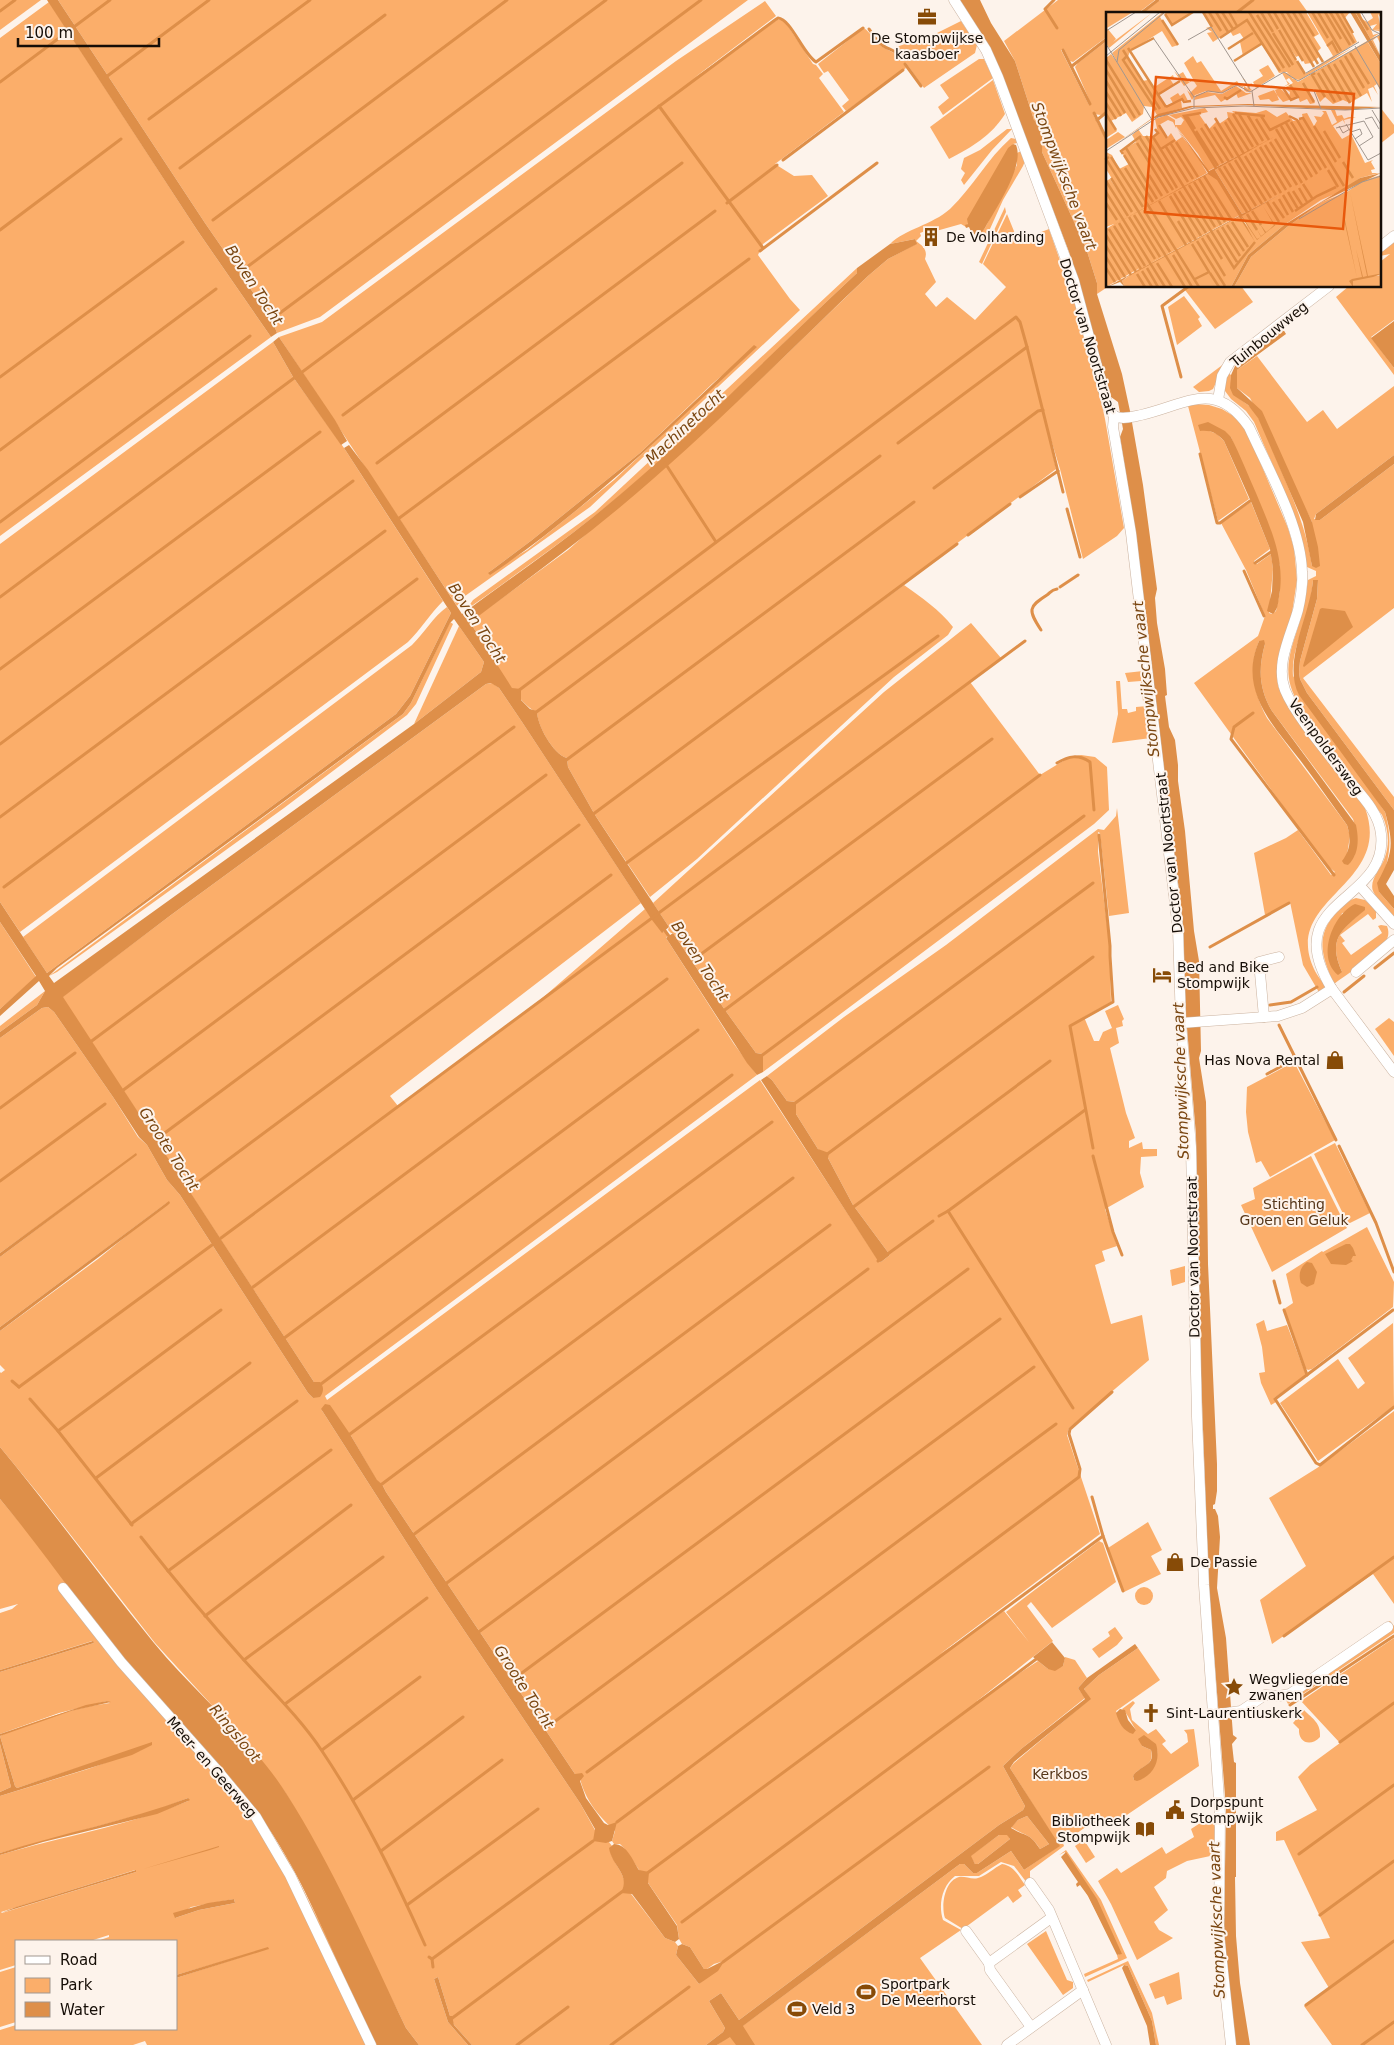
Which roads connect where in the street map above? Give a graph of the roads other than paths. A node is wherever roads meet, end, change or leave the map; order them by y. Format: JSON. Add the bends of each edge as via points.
{"nodes":[{"id":1,"x":954,"y":0,"type":"edge"},
{"id":2,"x":1394,"y":236,"type":"edge"},
{"id":3,"x":1382,"y":245,"type":"edge"},
{"id":4,"x":1326,"y":288,"type":"edge"},
{"id":5,"x":1218,"y":400,"type":"junction"},
{"id":6,"x":1116,"y":417,"type":"junction"},
{"id":7,"x":1360,"y":886,"type":"junction"},
{"id":8,"x":1394,"y":924,"type":"edge"},
{"id":9,"x":1394,"y":940,"type":"edge"},
{"id":10,"x":1279,"y":957,"type":"dead end"},
{"id":11,"x":1356,"y":972,"type":"dead end"},
{"id":12,"x":1332,"y":989,"type":"junction"},
{"id":13,"x":1264,"y":1017,"type":"junction"},
{"id":14,"x":1184,"y":1023,"type":"junction"},
{"id":15,"x":1394,"y":1072,"type":"edge"},
{"id":16,"x":63,"y":1588,"type":"dead end"},
{"id":17,"x":1388,"y":1627,"type":"dead end"},
{"id":18,"x":1214,"y":1715,"type":"junction"},
{"id":19,"x":1030,"y":1882,"type":"dead end"},
{"id":20,"x":1051,"y":1918,"type":"junction"},
{"id":21,"x":966,"y":1930,"type":"dead end"},
{"id":22,"x":989,"y":1963,"type":"junction"},
{"id":23,"x":1082,"y":1990,"type":"junction"},
{"id":24,"x":1031,"y":2027,"type":"junction"},
{"id":25,"x":371,"y":2045,"type":"edge"},
{"id":26,"x":1007,"y":2045,"type":"edge"},
{"id":27,"x":1106,"y":2045,"type":"edge"},
{"id":28,"x":1231,"y":2045,"type":"edge"}],
"edges":[{"from":1,"to":6,"type":"street","name":"Doctor van Noortstraat","via":[[986,50],[998,77],[1074,281],[1108,407]]},
{"from":2,"to":3,"type":"street"},
{"from":4,"to":5,"type":"street","name":"Tuinbouwweg","via":[[1230,362],[1222,376]]},
{"from":5,"to":6,"type":"street","via":[[1198,398],[1134,417]]},
{"from":5,"to":7,"type":"street","name":"Veenpoldersweg","via":[[1240,414],[1249,427],[1298,542],[1302,592],[1283,659],[1282,680],[1307,724],[1374,812],[1381,834],[1380,854],[1374,869]]},
{"from":6,"to":14,"type":"street","name":"Doctor van Noortstraat","via":[[1114,427],[1131,533],[1175,888]]},
{"from":7,"to":8,"type":"street"},
{"from":7,"to":12,"type":"street","name":"Veenpoldersweg","via":[[1327,914],[1317,935],[1316,955]]},
{"from":9,"to":11,"type":"street"},
{"from":10,"to":13,"type":"street","via":[[1259,962]]},
{"from":12,"to":13,"type":"street","via":[[1302,1008]]},
{"from":12,"to":15,"type":"street","name":"Veenpoldersweg"},
{"from":13,"to":14,"type":"street"},
{"from":14,"to":18,"type":"street","name":"Doctor van Noortstraat","via":[[1191,1147],[1204,1585]]},
{"from":16,"to":25,"type":"street","name":"Meer- en Geerweg","via":[[134,1677],[256,1817],[290,1875]]},
{"from":17,"to":18,"type":"street","via":[[1290,1694],[1265,1695],[1242,1711]]},
{"from":18,"to":28,"type":"street","name":"Doctor van Noortstraat","via":[[1220,1813],[1219,1934]]},
{"from":19,"to":20,"type":"street"},
{"from":20,"to":22,"type":"street"},
{"from":20,"to":23,"type":"street"},
{"from":21,"to":22,"type":"street"},
{"from":22,"to":24,"type":"street","via":[[990,1970]]},
{"from":23,"to":24,"type":"street"},
{"from":23,"to":27,"type":"street"},
{"from":24,"to":26,"type":"street"}]}
